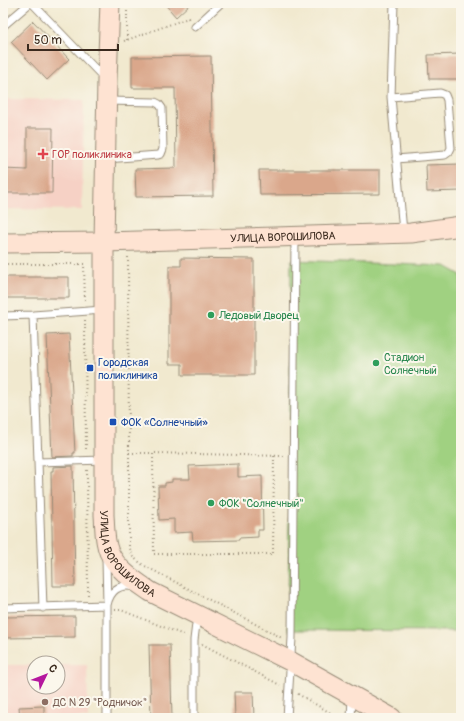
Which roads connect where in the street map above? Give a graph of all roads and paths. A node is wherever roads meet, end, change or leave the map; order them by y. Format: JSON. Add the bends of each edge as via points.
{"nodes":[{"id":1,"x":31,"y":3,"type":"edge"},
{"id":2,"x":110,"y":3,"type":"edge"},
{"id":3,"x":128,"y":3,"type":"edge"},
{"id":4,"x":221,"y":3,"type":"edge"},
{"id":5,"x":394,"y":3,"type":"edge"},
{"id":6,"x":3,"y":26,"type":"edge"},
{"id":7,"x":195,"y":27,"type":"joint"},
{"id":8,"x":127,"y":40,"type":"junction"},
{"id":9,"x":108,"y":46,"type":"junction"},
{"id":10,"x":107,"y":80,"type":"junction"},
{"id":11,"x":391,"y":96,"type":"junction"},
{"id":12,"x":107,"y":101,"type":"junction"},
{"id":13,"x":396,"y":158,"type":"junction"},
{"id":14,"x":106,"y":159,"type":"junction"},
{"id":15,"x":461,"y":226,"type":"edge"},
{"id":16,"x":403,"y":233,"type":"junction"},
{"id":17,"x":295,"y":237,"type":"junction"},
{"id":18,"x":128,"y":241,"type":"junction"},
{"id":19,"x":104,"y":242,"type":"junction"},
{"id":20,"x":3,"y":243,"type":"edge"},
{"id":21,"x":3,"y":264,"type":"edge"},
{"id":22,"x":104,"y":310,"type":"junction"},
{"id":23,"x":85,"y":311,"type":"junction"},
{"id":24,"x":33,"y":315,"type":"junction"},
{"id":25,"x":3,"y":316,"type":"edge"},
{"id":26,"x":129,"y":453,"type":"junction"},
{"id":27,"x":153,"y":453,"type":"junction"},
{"id":28,"x":274,"y":456,"type":"junction"},
{"id":29,"x":293,"y":456,"type":"junction"},
{"id":30,"x":95,"y":460,"type":"junction"},
{"id":31,"x":38,"y":462,"type":"junction"},
{"id":32,"x":106,"y":537,"type":"junction"},
{"id":33,"x":151,"y":592,"type":"junction"},
{"id":34,"x":88,"y":606,"type":"junction"},
{"id":35,"x":3,"y":608,"type":"edge"},
{"id":36,"x":43,"y":608,"type":"junction"},
{"id":37,"x":107,"y":608,"type":"junction"},
{"id":38,"x":198,"y":616,"type":"junction"},
{"id":39,"x":194,"y":640,"type":"junction"},
{"id":40,"x":291,"y":652,"type":"junction"},
{"id":41,"x":289,"y":689,"type":"junction"},
{"id":42,"x":352,"y":696,"type":"junction"},
{"id":43,"x":107,"y":718,"type":"edge"},
{"id":44,"x":194,"y":718,"type":"edge"},
{"id":45,"x":287,"y":718,"type":"edge"},
{"id":46,"x":339,"y":718,"type":"edge"},
{"id":47,"x":351,"y":718,"type":"edge"},
{"id":48,"x":392,"y":718,"type":"edge"}],
"edges":[{"from":1,"to":6,"type":"lane"},
{"from":1,"to":10,"type":"lane"},
{"from":2,"to":9,"type":"main road","name":"УЛИЦА ВОРОШИЛОВА"},
{"from":3,"to":8,"type":"path"},
{"from":4,"to":7,"type":"lane"},
{"from":5,"to":11,"type":"lane"},
{"from":7,"to":8,"type":"path","via":[[188,18]]},
{"from":8,"to":9,"type":"path"},
{"from":9,"to":10,"type":"main road","name":"УЛИЦА ВОРОШИЛОВА"},
{"from":10,"to":12,"type":"main road","name":"УЛИЦА ВОРОШИЛОВА"},
{"from":11,"to":13,"type":"lane"},
{"from":11,"to":13,"type":"lane","via":[[440,93],[445,95],[451,148],[445,155]]},
{"from":12,"to":14,"type":"main road","name":"УЛИЦА ВОРОШИЛОВА"},
{"from":12,"to":14,"type":"lane","via":[[159,104],[162,108],[163,149],[158,155]]},
{"from":13,"to":16,"type":"lane"},
{"from":14,"to":19,"type":"main road","name":"УЛИЦА ВОРОШИЛОВА"},
{"from":15,"to":16,"type":"main road","name":"УЛИЦА ВОРОШИЛОВА"},
{"from":16,"to":17,"type":"main road","name":"УЛИЦА ВОРОШИЛОВА"},
{"from":17,"to":18,"type":"main road","name":"УЛИЦА ВОРОШИЛОВА"},
{"from":17,"to":29,"type":"lane"},
{"from":18,"to":19,"type":"main road","name":"УЛИЦА ВОРОШИЛОВА"},
{"from":18,"to":26,"type":"path"},
{"from":19,"to":20,"type":"main road","name":"УЛИЦА ВОРОШИЛОВА"},
{"from":19,"to":22,"type":"main road","name":"УЛИЦА ВОРОШИЛОВА"},
{"from":21,"to":23,"type":"path","via":[[84,264]]},
{"from":22,"to":23,"type":"lane"},
{"from":22,"to":30,"type":"main road","name":"УЛИЦА ВОРОШИЛОВА"},
{"from":23,"to":24,"type":"lane"},
{"from":23,"to":30,"type":"path"},
{"from":24,"to":25,"type":"lane"},
{"from":24,"to":31,"type":"lane"},
{"from":26,"to":27,"type":"path"},
{"from":26,"to":40,"type":"path","via":[[129,546],[133,557]]},
{"from":27,"to":28,"type":"path"},
{"from":27,"to":28,"type":"path","via":[[154,554],[273,554]]},
{"from":28,"to":29,"type":"path"},
{"from":29,"to":40,"type":"lane"},
{"from":30,"to":31,"type":"lane"},
{"from":30,"to":32,"type":"main road","name":"УЛИЦА ВОРОШИЛОВА"},
{"from":30,"to":34,"type":"path"},
{"from":31,"to":36,"type":"lane"},
{"from":32,"to":33,"type":"main road","name":"УЛИЦА ВОРОШИЛОВА","via":[[109,551],[116,564]]},
{"from":32,"to":37,"type":"lane"},
{"from":33,"to":37,"type":"lane","via":[[122,586],[113,590]]},
{"from":33,"to":38,"type":"main road","name":"УЛИЦА ВОРОШИЛОВА"},
{"from":34,"to":36,"type":"lane"},
{"from":34,"to":37,"type":"lane"},
{"from":35,"to":36,"type":"lane"},
{"from":37,"to":39,"type":"path","via":[[121,610]]},
{"from":37,"to":43,"type":"lane"},
{"from":38,"to":39,"type":"lane"},
{"from":38,"to":40,"type":"main road","name":"УЛИЦА ВОРОШИЛОВА"},
{"from":39,"to":41,"type":"path"},
{"from":39,"to":44,"type":"lane"},
{"from":40,"to":41,"type":"lane"},
{"from":40,"to":42,"type":"main road","name":"УЛИЦА ВОРОШИЛОВА"},
{"from":41,"to":45,"type":"lane"},
{"from":41,"to":46,"type":"path"},
{"from":42,"to":47,"type":"lane"},
{"from":42,"to":48,"type":"main road","name":"УЛИЦА ВОРОШИЛОВА"}]}
